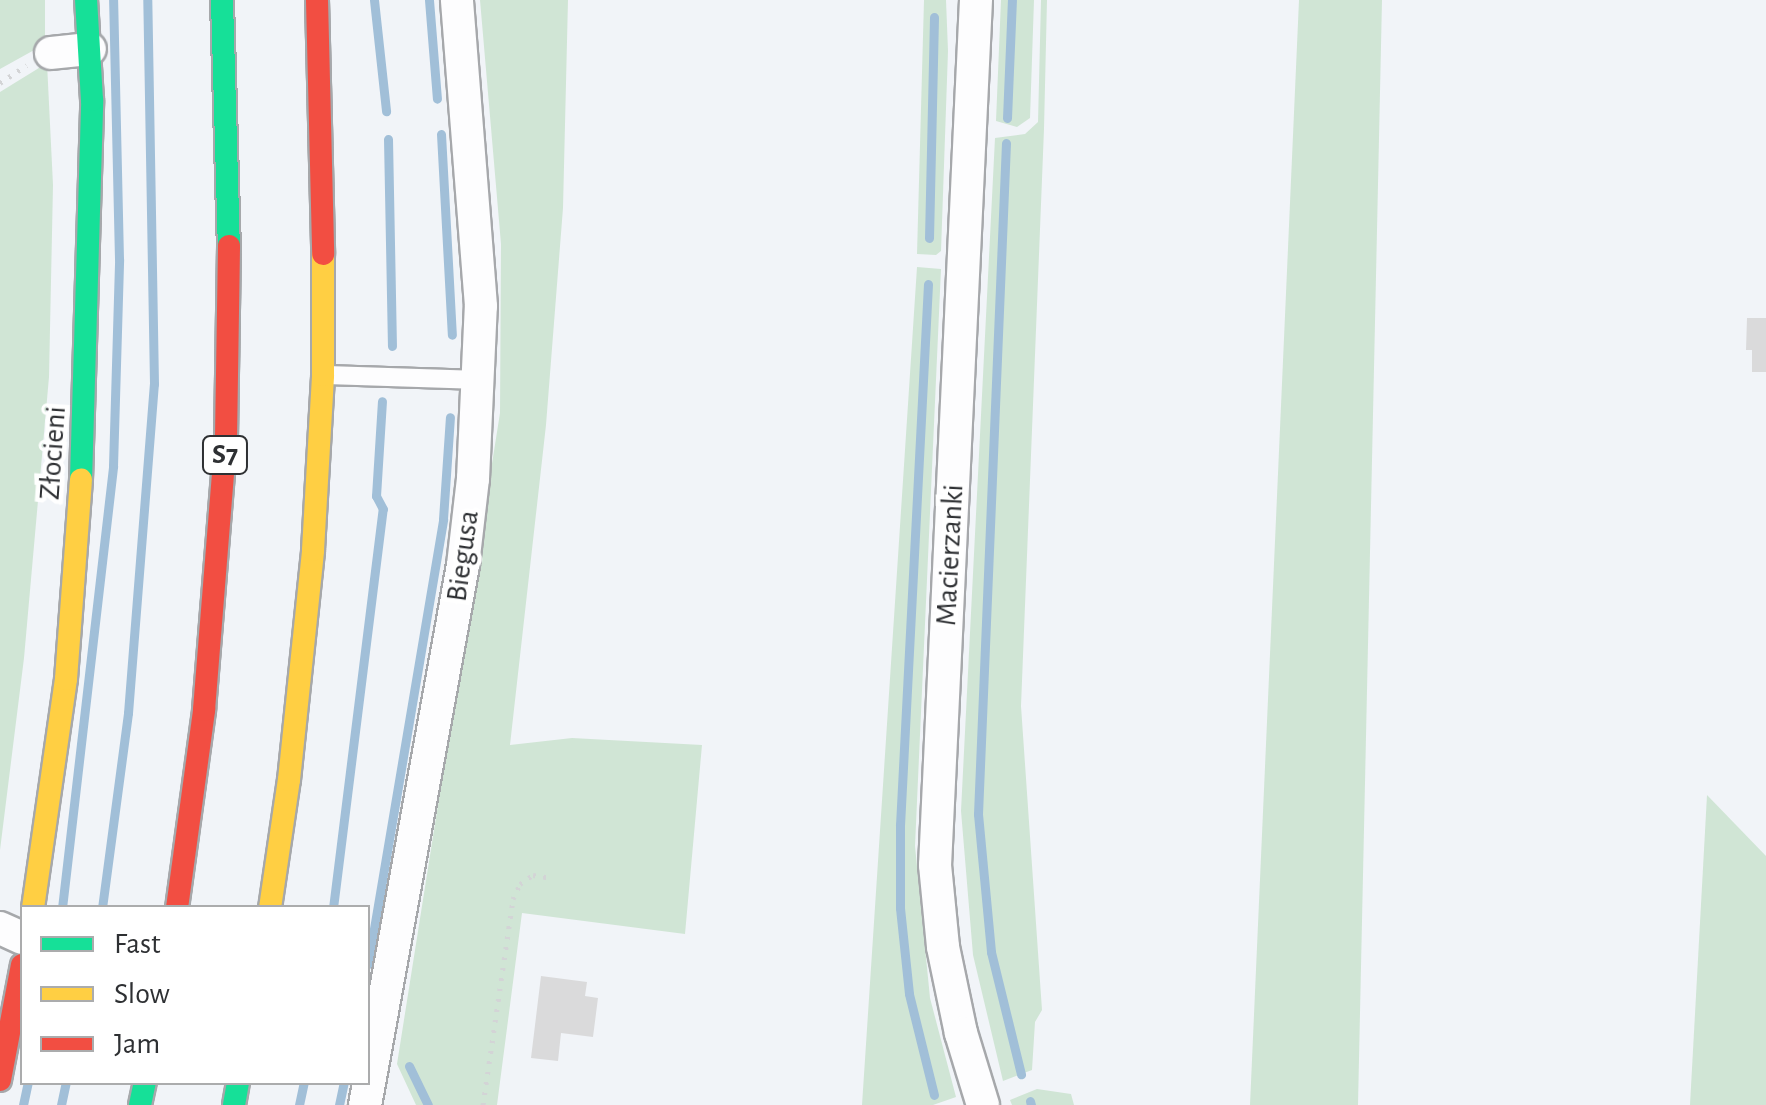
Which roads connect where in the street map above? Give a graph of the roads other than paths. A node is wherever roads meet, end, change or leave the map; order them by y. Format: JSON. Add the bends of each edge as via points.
{"nodes":[{"id":1,"x":86,"y":0,"type":"edge"},
{"id":2,"x":222,"y":0,"type":"edge"},
{"id":3,"x":317,"y":0,"type":"edge"},
{"id":4,"x":457,"y":0,"type":"edge"},
{"id":5,"x":976,"y":0,"type":"edge"},
{"id":6,"x":90,"y":49,"type":"junction"},
{"id":7,"x":50,"y":53,"type":"dead end"},
{"id":8,"x":322,"y":375,"type":"junction"},
{"id":9,"x":479,"y":380,"type":"junction"},
{"id":10,"x":33,"y":905,"type":"edge"},
{"id":11,"x":176,"y":905,"type":"edge"},
{"id":12,"x":270,"y":905,"type":"edge"},
{"id":13,"x":20,"y":975,"type":"edge"},
{"id":14,"x":0,"y":1080,"type":"edge"},
{"id":15,"x":370,"y":1083,"type":"edge"},
{"id":16,"x":983,"y":1105,"type":"edge"}],
"edges":[{"from":1,"to":6,"type":"main road","name":"Złocieni"},
{"from":2,"to":11,"type":"main road","number":"S7","via":[[230,214],[226,438],[204,710]]},
{"from":3,"to":8,"type":"main road"},
{"from":4,"to":9,"type":"street","name":"Biegusa","via":[[476,218]]},
{"from":5,"to":16,"type":"street","name":"Macierzanki","via":[[935,865],[943,946]]},
{"from":6,"to":7,"type":"street"},
{"from":6,"to":10,"type":"main road","name":"Złocieni","via":[[86,413],[66,679]]},
{"from":8,"to":9,"type":"lane"},
{"from":8,"to":12,"type":"main road","via":[[313,550]]},
{"from":9,"to":15,"type":"street","name":"Biegusa","via":[[463,565]]},
{"from":13,"to":14,"type":"main road"}]}
